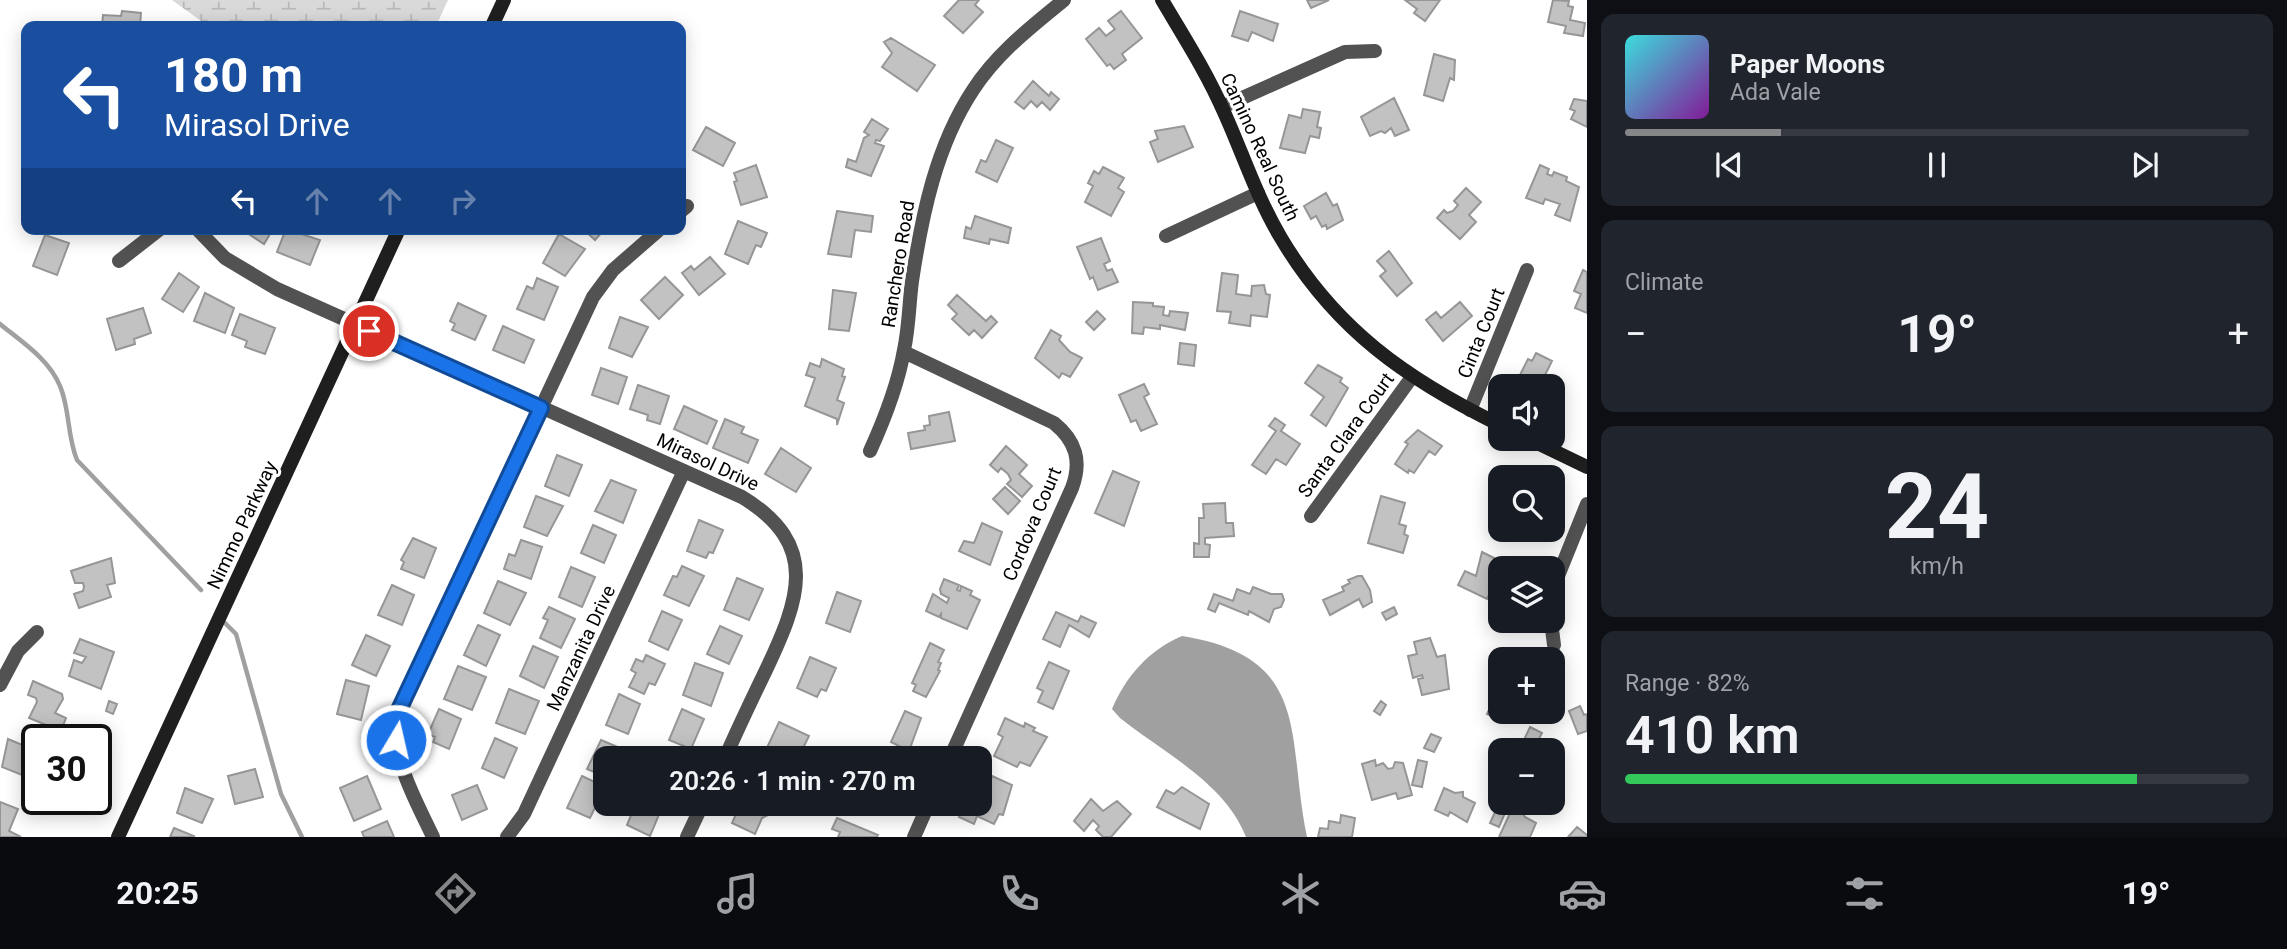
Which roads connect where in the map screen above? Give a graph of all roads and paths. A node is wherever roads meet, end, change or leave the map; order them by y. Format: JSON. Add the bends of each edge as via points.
{"nodes":[{"id":1,"x":504,"y":0,"type":"edge"},
{"id":2,"x":1064,"y":0,"type":"edge"},
{"id":3,"x":1162,"y":0,"type":"edge"},
{"id":4,"x":494,"y":21,"type":"edge"},
{"id":5,"x":1375,"y":51,"type":"dead end"},
{"id":6,"x":1222,"y":107,"type":"junction"},
{"id":7,"x":1258,"y":193,"type":"junction"},
{"id":8,"x":152,"y":235,"type":"edge"},
{"id":9,"x":203,"y":235,"type":"edge"},
{"id":10,"x":396,"y":235,"type":"edge"},
{"id":11,"x":653,"y":235,"type":"edge"},
{"id":12,"x":1166,"y":236,"type":"dead end"},
{"id":13,"x":119,"y":261,"type":"dead end"},
{"id":14,"x":1527,"y":270,"type":"dead end"},
{"id":15,"x":355,"y":325,"type":"junction"},
{"id":16,"x":904,"y":352,"type":"junction"},
{"id":17,"x":1412,"y":377,"type":"junction"},
{"id":18,"x":541,"y":408,"type":"junction"},
{"id":19,"x":1470,"y":410,"type":"junction"},
{"id":20,"x":1488,"y":419,"type":"edge"},
{"id":21,"x":870,"y":451,"type":"dead end"},
{"id":22,"x":1554,"y":451,"type":"edge"},
{"id":23,"x":1587,"y":467,"type":"edge"},
{"id":24,"x":684,"y":471,"type":"junction"},
{"id":25,"x":1587,"y":504,"type":"edge"},
{"id":26,"x":1311,"y":516,"type":"dead end"},
{"id":27,"x":1565,"y":559,"type":"edge"},
{"id":28,"x":37,"y":632,"type":"dead end"},
{"id":29,"x":1552,"y":633,"type":"edge"},
{"id":30,"x":1554,"y":645,"type":"dead end"},
{"id":31,"x":0,"y":685,"type":"edge"},
{"id":32,"x":730,"y":746,"type":"edge"},
{"id":33,"x":955,"y":746,"type":"edge"},
{"id":34,"x":697,"y":816,"type":"edge"},
{"id":35,"x":923,"y":816,"type":"edge"},
{"id":36,"x":118,"y":837,"type":"edge"},
{"id":37,"x":433,"y":837,"type":"edge"},
{"id":38,"x":507,"y":837,"type":"edge"},
{"id":39,"x":687,"y":837,"type":"edge"},
{"id":40,"x":914,"y":837,"type":"edge"}],
"edges":[{"from":1,"to":4,"type":"street"},
{"from":2,"to":16,"type":"street","name":"Ranchero Road","via":[[993,64],[958,114],[945,142],[919,233]]},
{"from":3,"to":6,"type":"street","name":"Camino Real South"},
{"from":5,"to":6,"type":"street","via":[[1345,52]]},
{"from":6,"to":7,"type":"street","name":"Camino Real South"},
{"from":7,"to":12,"type":"street"},
{"from":7,"to":17,"type":"street","name":"Camino Real South","via":[[1280,237],[1331,308]]},
{"from":8,"to":13,"type":"street"},
{"from":9,"to":15,"type":"street","name":"Mirasol Drive","via":[[249,275]]},
{"from":10,"to":15,"type":"street","name":"Nimmo Parkway"},
{"from":11,"to":18,"type":"street","via":[[613,270],[593,297]]},
{"from":14,"to":19,"type":"street","name":"Cinta Court"},
{"from":15,"to":18,"type":"street","name":"Mirasol Drive"},
{"from":15,"to":36,"type":"street","name":"Nimmo Parkway"},
{"from":16,"to":21,"type":"street","name":"Ranchero Road"},
{"from":16,"to":33,"type":"street","name":"Cordova Court","via":[[1054,423],[1072,441],[1078,466]]},
{"from":17,"to":19,"type":"street","name":"Camino Real South"},
{"from":17,"to":26,"type":"street","name":"Santa Clara Court"},
{"from":18,"to":24,"type":"street","name":"Mirasol Drive"},
{"from":18,"to":37,"type":"street","via":[[399,710],[397,756]]},
{"from":19,"to":20,"type":"street","name":"Camino Real South"},
{"from":22,"to":23,"type":"street"},
{"from":24,"to":32,"type":"street","name":"Mirasol Drive","via":[[742,497],[771,518],[789,544],[797,576],[789,622]]},
{"from":24,"to":38,"type":"street","name":"Manzanita Drive","via":[[524,814]]},
{"from":25,"to":27,"type":"street"},
{"from":28,"to":31,"type":"street","via":[[18,651]]},
{"from":29,"to":30,"type":"street"},
{"from":34,"to":39,"type":"street"},
{"from":35,"to":40,"type":"street"}]}
